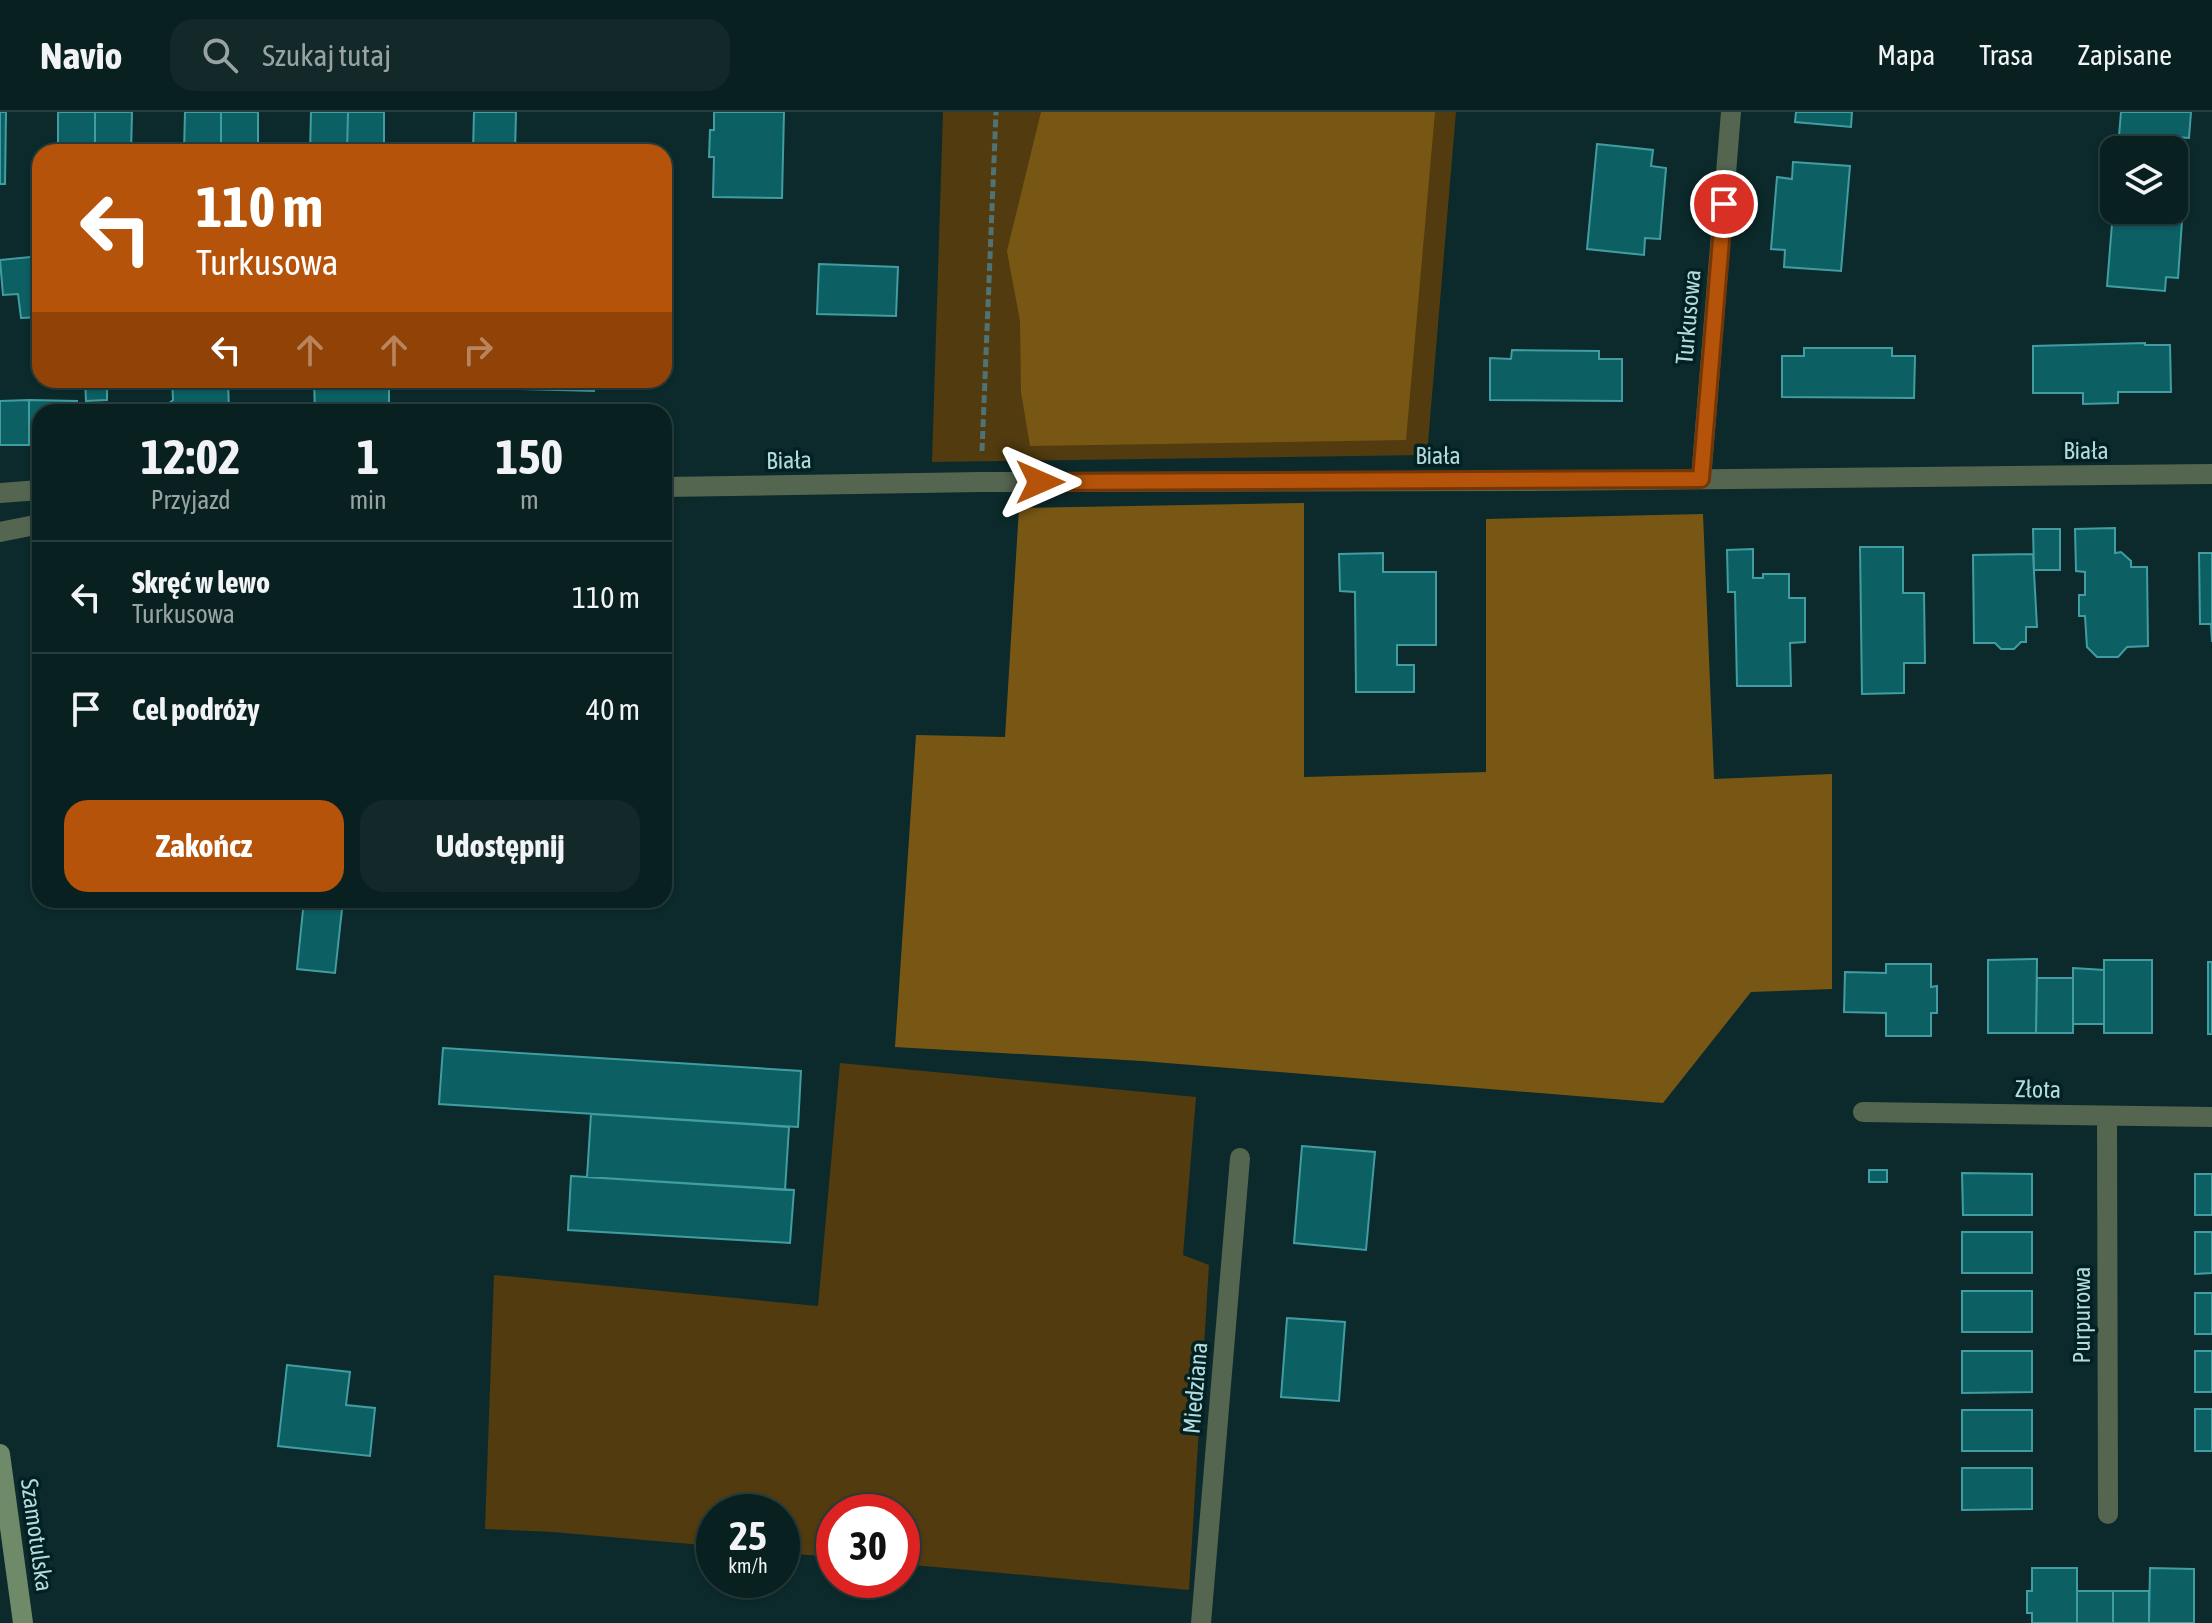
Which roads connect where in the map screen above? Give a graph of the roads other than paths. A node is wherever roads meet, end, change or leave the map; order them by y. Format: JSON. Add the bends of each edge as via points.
{"nodes":[{"id":1,"x":1731,"y":112,"type":"edge"},
{"id":2,"x":2212,"y":474,"type":"edge"},
{"id":3,"x":1701,"y":479,"type":"junction"},
{"id":4,"x":672,"y":487,"type":"edge"},
{"id":5,"x":32,"y":491,"type":"edge"},
{"id":6,"x":0,"y":493,"type":"edge"},
{"id":7,"x":32,"y":526,"type":"edge"},
{"id":8,"x":0,"y":532,"type":"edge"},
{"id":9,"x":1863,"y":1112,"type":"dead end"},
{"id":10,"x":2107,"y":1116,"type":"junction"},
{"id":11,"x":2212,"y":1117,"type":"edge"},
{"id":12,"x":1240,"y":1158,"type":"dead end"},
{"id":13,"x":0,"y":1454,"type":"edge"},
{"id":14,"x":2108,"y":1514,"type":"dead end"},
{"id":15,"x":23,"y":1623,"type":"edge"},
{"id":16,"x":1201,"y":1623,"type":"edge"}],
"edges":[{"from":1,"to":3,"type":"street","name":"Turkusowa"},
{"from":2,"to":3,"type":"street","name":"Biała"},
{"from":3,"to":4,"type":"street","name":"Biała"},
{"from":5,"to":6,"type":"street"},
{"from":7,"to":8,"type":"street"},
{"from":9,"to":10,"type":"street","name":"Złota"},
{"from":10,"to":11,"type":"street","name":"Złota"},
{"from":10,"to":14,"type":"street","name":"Purpurowa"},
{"from":12,"to":16,"type":"street","name":"Miedziana"},
{"from":13,"to":15,"type":"street","name":"Szamotulska"}]}
